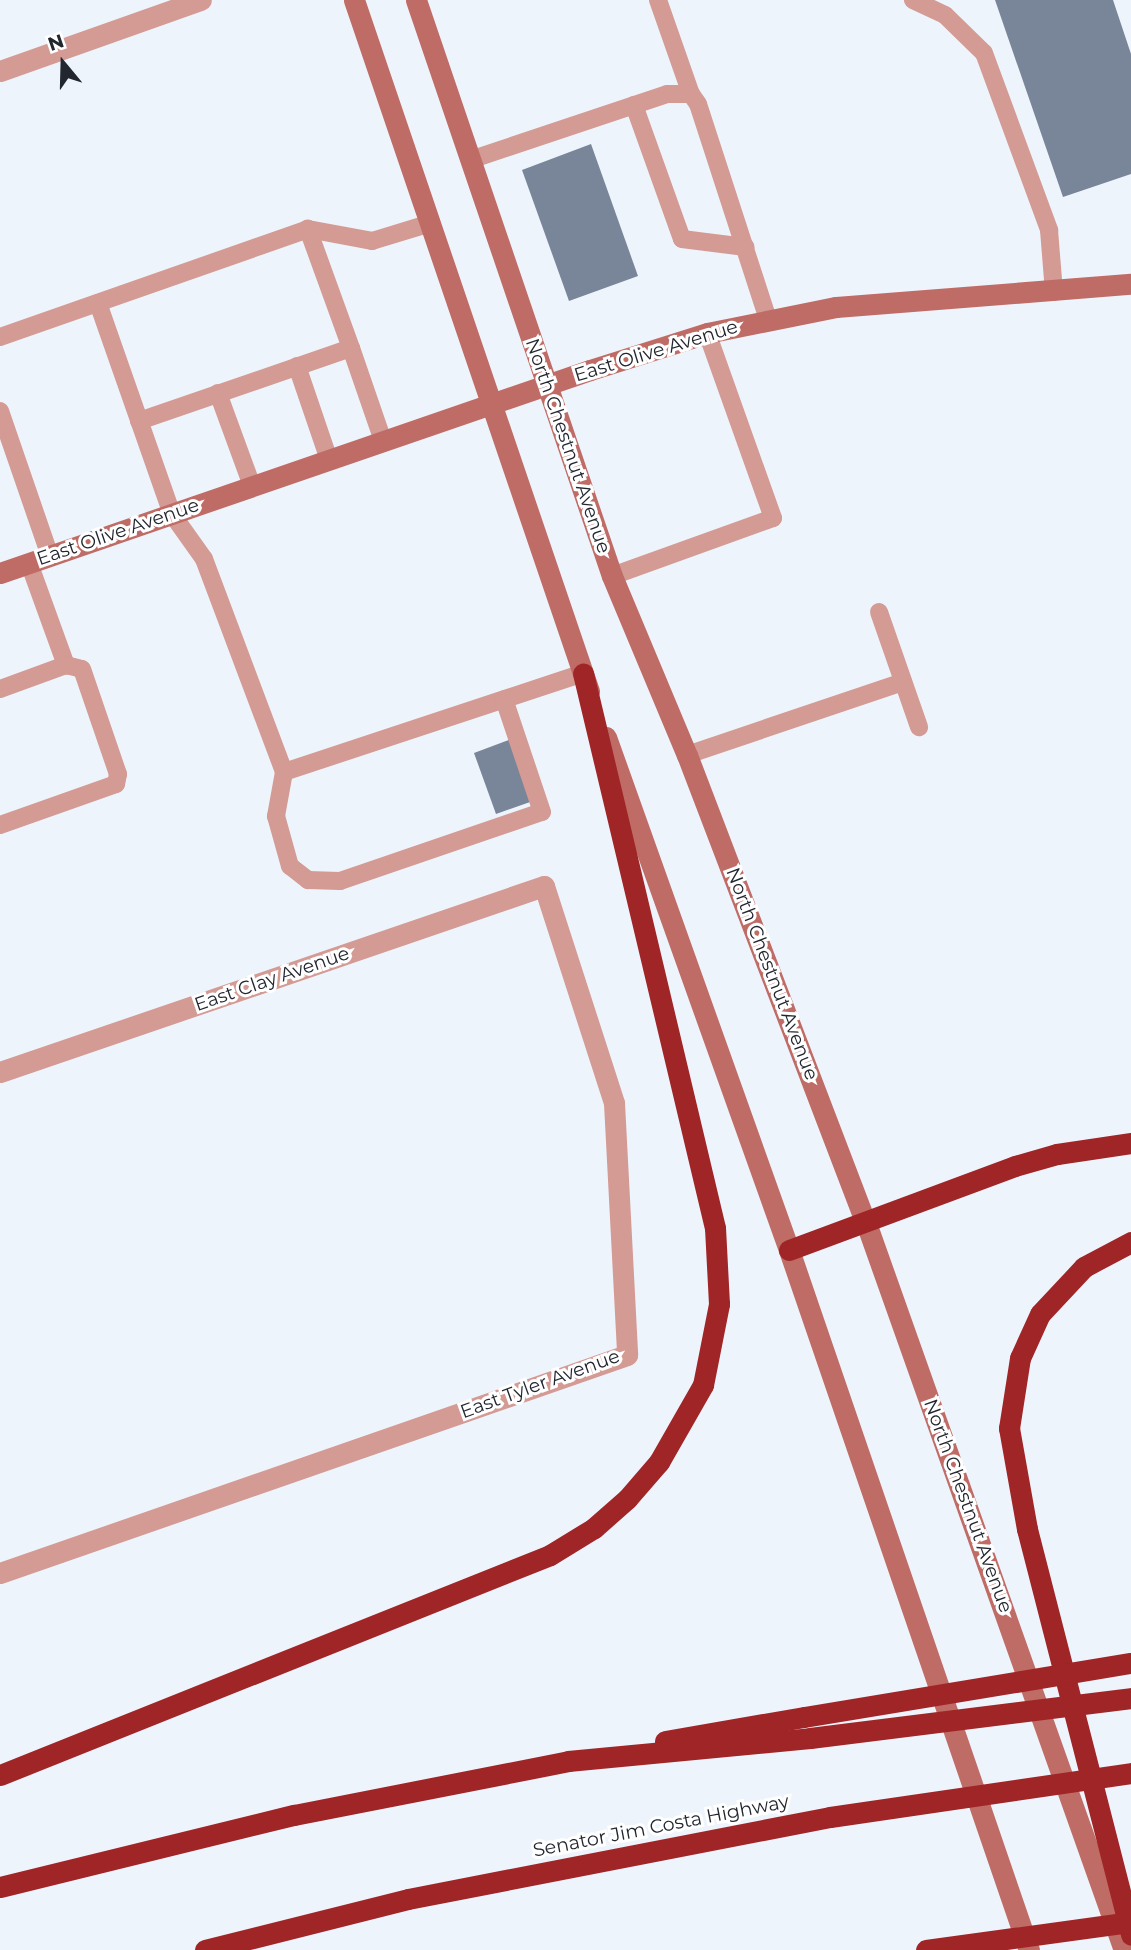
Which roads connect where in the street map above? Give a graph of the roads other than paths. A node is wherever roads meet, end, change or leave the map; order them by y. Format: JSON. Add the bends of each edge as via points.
{"nodes":[{"id":1,"x":201,"y":0,"type":"edge"},
{"id":2,"x":354,"y":0,"type":"edge"},
{"id":3,"x":416,"y":0,"type":"edge"},
{"id":4,"x":658,"y":0,"type":"edge"},
{"id":5,"x":914,"y":0,"type":"edge"},
{"id":6,"x":0,"y":71,"type":"edge"},
{"id":7,"x":691,"y":94,"type":"junction"},
{"id":8,"x":634,"y":105,"type":"junction"},
{"id":9,"x":470,"y":160,"type":"junction"},
{"id":10,"x":430,"y":223,"type":"junction"},
{"id":11,"x":308,"y":229,"type":"junction"},
{"id":12,"x":745,"y":247,"type":"junction"},
{"id":13,"x":1131,"y":284,"type":"edge"},
{"id":14,"x":1054,"y":292,"type":"junction"},
{"id":15,"x":97,"y":303,"type":"junction"},
{"id":16,"x":768,"y":319,"type":"junction"},
{"id":17,"x":707,"y":334,"type":"junction"},
{"id":18,"x":0,"y":337,"type":"edge"},
{"id":19,"x":351,"y":348,"type":"junction"},
{"id":20,"x":298,"y":366,"type":"junction"},
{"id":21,"x":548,"y":385,"type":"junction"},
{"id":22,"x":218,"y":393,"type":"junction"},
{"id":23,"x":490,"y":405,"type":"junction"},
{"id":24,"x":0,"y":411,"type":"edge"},
{"id":25,"x":139,"y":421,"type":"junction"},
{"id":26,"x":383,"y":441,"type":"junction"},
{"id":27,"x":329,"y":460,"type":"junction"},
{"id":28,"x":252,"y":486,"type":"junction"},
{"id":29,"x":172,"y":514,"type":"junction"},
{"id":30,"x":50,"y":556,"type":"junction"},
{"id":31,"x":29,"y":563,"type":"junction"},
{"id":32,"x":0,"y":573,"type":"edge"},
{"id":33,"x":612,"y":576,"type":"junction"},
{"id":34,"x":879,"y":612,"type":"dead end"},
{"id":35,"x":65,"y":665,"type":"junction"},
{"id":36,"x":583,"y":673,"type":"junction"},
{"id":37,"x":903,"y":682,"type":"junction"},
{"id":38,"x":0,"y":689,"type":"edge"},
{"id":39,"x":504,"y":699,"type":"junction"},
{"id":40,"x":919,"y":727,"type":"dead end"},
{"id":41,"x":687,"y":755,"type":"junction"},
{"id":42,"x":284,"y":772,"type":"junction"},
{"id":43,"x":0,"y":825,"type":"edge"},
{"id":44,"x":544,"y":886,"type":"joint"},
{"id":45,"x":0,"y":1072,"type":"edge"},
{"id":46,"x":1131,"y":1143,"type":"edge"},
{"id":47,"x":865,"y":1220,"type":"junction"},
{"id":48,"x":1131,"y":1242,"type":"edge"},
{"id":49,"x":789,"y":1250,"type":"junction"},
{"id":50,"x":0,"y":1573,"type":"edge"},
{"id":51,"x":1131,"y":1662,"type":"edge"},
{"id":52,"x":1131,"y":1698,"type":"edge"},
{"id":53,"x":568,"y":1761,"type":"junction"},
{"id":54,"x":1131,"y":1773,"type":"edge"},
{"id":55,"x":0,"y":1775,"type":"edge"},
{"id":56,"x":0,"y":1887,"type":"edge"},
{"id":57,"x":1131,"y":1922,"type":"edge"},
{"id":58,"x":1131,"y":1935,"type":"edge"},
{"id":59,"x":205,"y":1950,"type":"edge"},
{"id":60,"x":926,"y":1950,"type":"edge"},
{"id":61,"x":1029,"y":1950,"type":"edge"},
{"id":62,"x":1125,"y":1950,"type":"edge"}],
"edges":[{"from":1,"to":6,"type":"street"},
{"from":2,"to":10,"type":"main road"},
{"from":3,"to":9,"type":"main road","name":"North Chestnut Avenue"},
{"from":4,"to":7,"type":"lane"},
{"from":5,"to":14,"type":"lane","via":[[965,31],[984,53],[1049,230]]},
{"from":7,"to":8,"type":"lane","via":[[667,94]]},
{"from":7,"to":12,"type":"lane"},
{"from":8,"to":9,"type":"lane"},
{"from":8,"to":12,"type":"lane","via":[[682,239]]},
{"from":9,"to":21,"type":"main road","name":"North Chestnut Avenue"},
{"from":10,"to":11,"type":"lane","via":[[372,241]]},
{"from":10,"to":23,"type":"main road"},
{"from":11,"to":15,"type":"lane"},
{"from":11,"to":19,"type":"lane"},
{"from":12,"to":16,"type":"lane"},
{"from":13,"to":14,"type":"main road","name":"East Olive Avenue"},
{"from":14,"to":16,"type":"main road","name":"East Olive Avenue","via":[[900,300]]},
{"from":15,"to":18,"type":"lane"},
{"from":15,"to":25,"type":"lane"},
{"from":16,"to":17,"type":"main road","name":"East Olive Avenue"},
{"from":17,"to":21,"type":"main road","name":"East Olive Avenue"},
{"from":17,"to":33,"type":"lane","via":[[774,518]]},
{"from":19,"to":20,"type":"lane"},
{"from":19,"to":26,"type":"lane"},
{"from":20,"to":22,"type":"lane"},
{"from":20,"to":27,"type":"lane"},
{"from":21,"to":23,"type":"main road","name":"East Olive Avenue"},
{"from":21,"to":33,"type":"main road","name":"North Chestnut Avenue"},
{"from":22,"to":25,"type":"lane"},
{"from":22,"to":28,"type":"lane"},
{"from":23,"to":26,"type":"main road","name":"East Olive Avenue"},
{"from":23,"to":36,"type":"main road"},
{"from":24,"to":30,"type":"lane"},
{"from":25,"to":29,"type":"lane"},
{"from":26,"to":27,"type":"main road","name":"East Olive Avenue"},
{"from":27,"to":28,"type":"main road","name":"East Olive Avenue"},
{"from":28,"to":29,"type":"main road","name":"East Olive Avenue"},
{"from":29,"to":30,"type":"main road","name":"East Olive Avenue"},
{"from":29,"to":42,"type":"lane","via":[[204,559]]},
{"from":30,"to":31,"type":"main road","name":"East Olive Avenue"},
{"from":31,"to":32,"type":"main road","name":"East Olive Avenue"},
{"from":31,"to":35,"type":"lane"},
{"from":33,"to":41,"type":"main road","name":"North Chestnut Avenue"},
{"from":34,"to":37,"type":"lane"},
{"from":35,"to":38,"type":"lane"},
{"from":35,"to":43,"type":"lane","via":[[82,670],[86,677],[118,774],[117,784]]},
{"from":36,"to":39,"type":"lane"},
{"from":36,"to":49,"type":"main road"},
{"from":36,"to":55,"type":"highway","via":[[715,1228],[719,1304],[703,1385],[659,1462],[627,1499],[594,1528],[550,1555]]},
{"from":37,"to":40,"type":"lane"},
{"from":37,"to":41,"type":"lane"},
{"from":39,"to":42,"type":"lane"},
{"from":39,"to":42,"type":"lane","via":[[542,812],[340,881],[308,880],[290,866],[275,816]]},
{"from":41,"to":47,"type":"main road","name":"North Chestnut Avenue"},
{"from":44,"to":45,"type":"street","name":"East Clay Avenue"},
{"from":44,"to":50,"type":"street","name":"East Tyler Avenue","via":[[614,1104],[627,1355]]},
{"from":46,"to":47,"type":"highway","via":[[1025,1163]]},
{"from":47,"to":49,"type":"highway"},
{"from":47,"to":62,"type":"main road","name":"North Chestnut Avenue"},
{"from":48,"to":58,"type":"highway","via":[[1084,1267],[1040,1314],[1020,1358],[1009,1428],[1027,1529]]},
{"from":49,"to":61,"type":"main road"},
{"from":51,"to":53,"type":"highway","bridge":true,"via":[[735,1726]]},
{"from":52,"to":53,"type":"highway","bridge":true,"via":[[810,1738]]},
{"from":53,"to":56,"type":"highway","via":[[293,1815]]},
{"from":54,"to":59,"type":"highway","name":"Senator Jim Costa Highway","bridge":true,"via":[[830,1817],[408,1899]]},
{"from":57,"to":60,"type":"highway","bridge":true}]}
